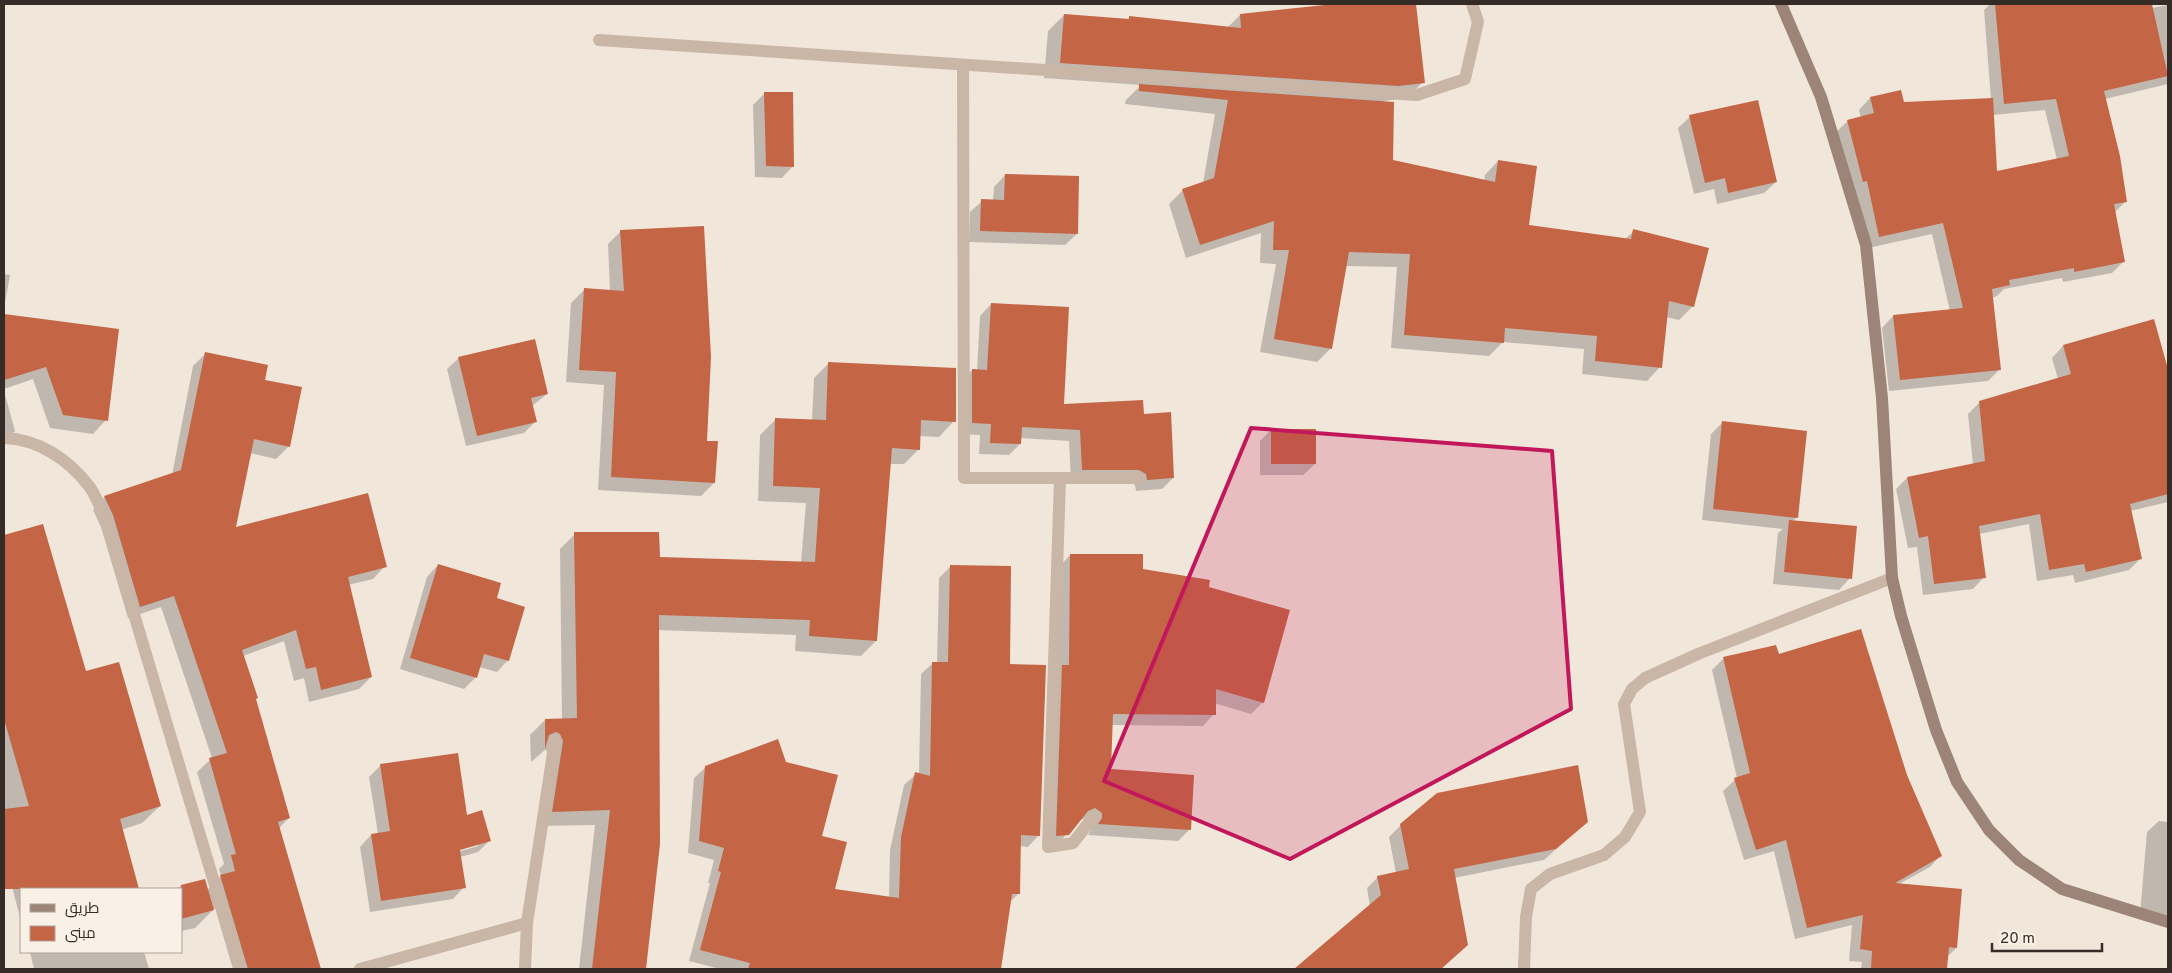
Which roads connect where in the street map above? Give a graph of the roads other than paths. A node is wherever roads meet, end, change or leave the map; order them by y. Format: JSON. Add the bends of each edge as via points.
{"nodes":[{"id":1,"x":1472,"y":4,"type":"edge"},
{"id":2,"x":1781,"y":4,"type":"edge"},
{"id":3,"x":599,"y":40,"type":"dead end"},
{"id":4,"x":963,"y":65,"type":"junction"},
{"id":5,"x":4,"y":438,"type":"edge"},
{"id":6,"x":1060,"y":478,"type":"junction"},
{"id":7,"x":1140,"y":478,"type":"dead end"},
{"id":8,"x":1892,"y":578,"type":"junction"},
{"id":9,"x":555,"y":740,"type":"dead end"},
{"id":10,"x":1094,"y":816,"type":"dead end"},
{"id":11,"x":2168,"y":922,"type":"edge"},
{"id":12,"x":526,"y":923,"type":"junction"},
{"id":13,"x":240,"y":969,"type":"edge"},
{"id":14,"x":360,"y":969,"type":"edge"},
{"id":15,"x":525,"y":969,"type":"edge"},
{"id":16,"x":1524,"y":969,"type":"edge"}],
"edges":[{"from":1,"to":4,"type":"street","via":[[1478,22],[1465,79],[1417,95]]},
{"from":2,"to":8,"type":"street","via":[[1821,97],[1866,245],[1882,398]]},
{"from":3,"to":4,"type":"street"},
{"from":4,"to":6,"type":"street","via":[[964,478]]},
{"from":5,"to":13,"type":"street","via":[[15,438],[42,447],[68,462],[90,487],[105,516]]},
{"from":6,"to":7,"type":"street"},
{"from":6,"to":10,"type":"street","via":[[1048,847],[1074,843]]},
{"from":8,"to":11,"type":"street","via":[[1936,730],[1957,782],[1989,830],[2019,860],[2062,889]]},
{"from":8,"to":16,"type":"street","via":[[1698,654],[1645,678],[1632,689],[1624,704],[1640,812],[1625,837],[1604,855],[1550,874],[1531,889],[1526,917]]},
{"from":9,"to":12,"type":"street"},
{"from":12,"to":14,"type":"street"},
{"from":12,"to":15,"type":"street"}]}
